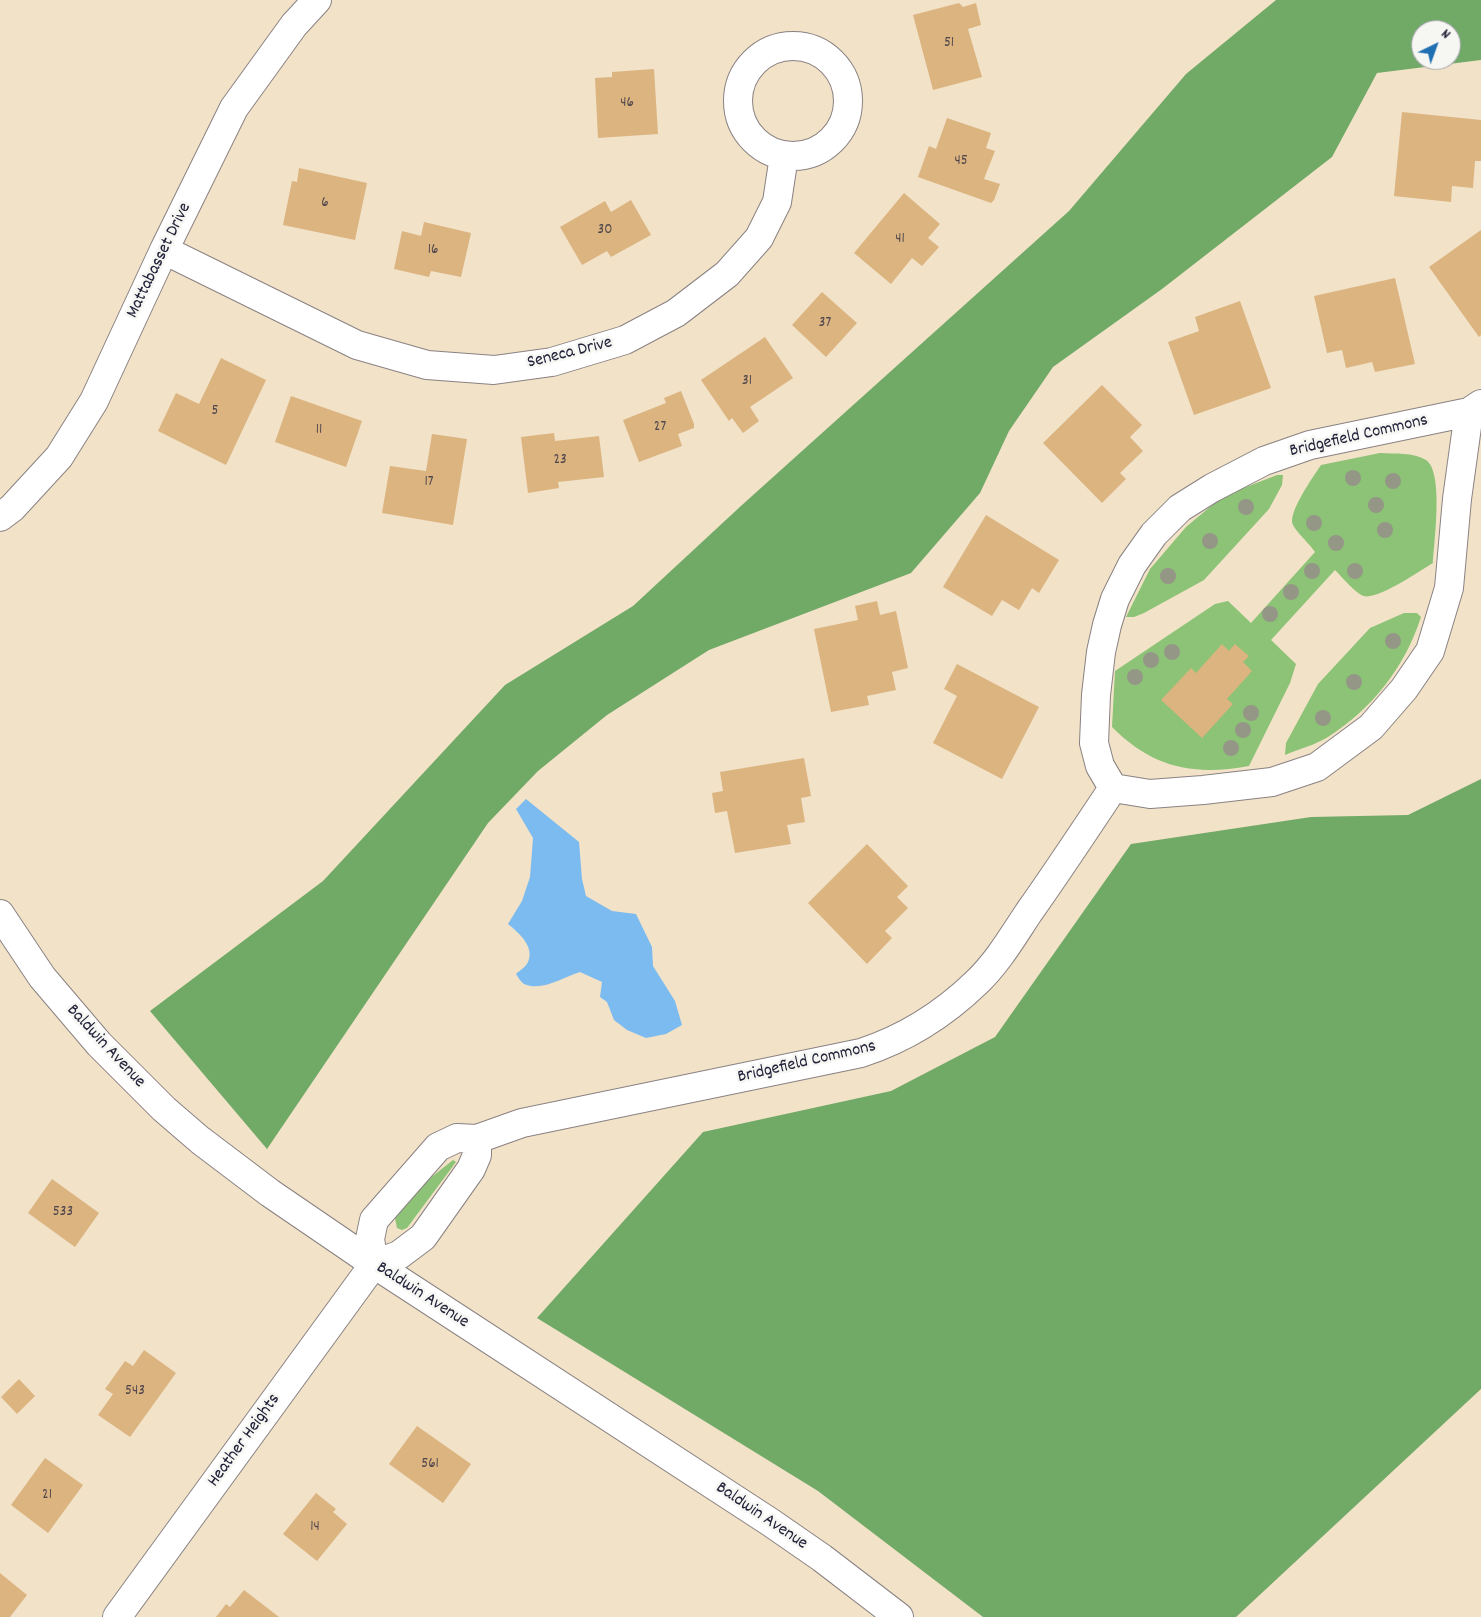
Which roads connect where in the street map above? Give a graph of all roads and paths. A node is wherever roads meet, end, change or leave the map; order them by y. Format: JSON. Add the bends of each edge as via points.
{"nodes":[{"id":1,"x":317,"y":0,"type":"edge"},
{"id":2,"x":784,"y":156,"type":"junction"},
{"id":3,"x":164,"y":250,"type":"junction"},
{"id":4,"x":1475,"y":408,"type":"edge"},
{"id":5,"x":0,"y":518,"type":"edge"},
{"id":6,"x":1113,"y":788,"type":"junction"},
{"id":7,"x":2,"y":921,"type":"edge"},
{"id":8,"x":477,"y":1139,"type":"junction"},
{"id":9,"x":374,"y":1264,"type":"junction"},
{"id":10,"x":117,"y":1617,"type":"edge"},
{"id":11,"x":898,"y":1617,"type":"edge"}],
"edges":[{"from":1,"to":3,"type":"street","name":"Mattabasset Drive","via":[[294,25],[234,108]]},
{"from":2,"to":2,"type":"street","via":[[804,156],[834,139],[844,123],[848,105],[847,85],[838,68],[824,55],[803,46],[784,46],[759,55],[746,69],[738,87],[737,106],[742,125],[754,141],[770,152]]},
{"from":2,"to":3,"type":"street","name":"Seneca Drive","via":[[776,202],[759,238],[727,274],[676,313],[625,340],[552,362],[494,370],[427,364],[357,346]]},
{"from":3,"to":5,"type":"street","name":"Mattabasset Drive","via":[[94,401],[59,456]]},
{"from":4,"to":6,"type":"street","name":"Bridgefield Commons","via":[[1456,499],[1449,588],[1430,651],[1371,727],[1317,767],[1272,782],[1150,794]]},
{"from":4,"to":6,"type":"street","name":"Bridgefield Commons","via":[[1310,445],[1264,461],[1180,508],[1154,534],[1132,565],[1115,599],[1101,652],[1094,743],[1100,766]]},
{"from":6,"to":8,"type":"street","name":"Bridgefield Commons","via":[[1006,946],[978,981],[951,1005],[907,1034],[861,1053],[522,1123]]},
{"from":7,"to":9,"type":"street","name":"Baldwin Avenue","via":[[68,1009],[164,1109],[270,1192]]},
{"from":8,"to":9,"type":"street","via":[[471,1169],[423,1237],[399,1255]]},
{"from":8,"to":9,"type":"street","name":"Bridgefield Commons","via":[[457,1138],[438,1147],[374,1220],[370,1239]]},
{"from":9,"to":10,"type":"street","name":"Heather Heights"},
{"from":9,"to":11,"type":"street","name":"Baldwin Avenue","via":[[770,1522],[830,1563]]}]}
